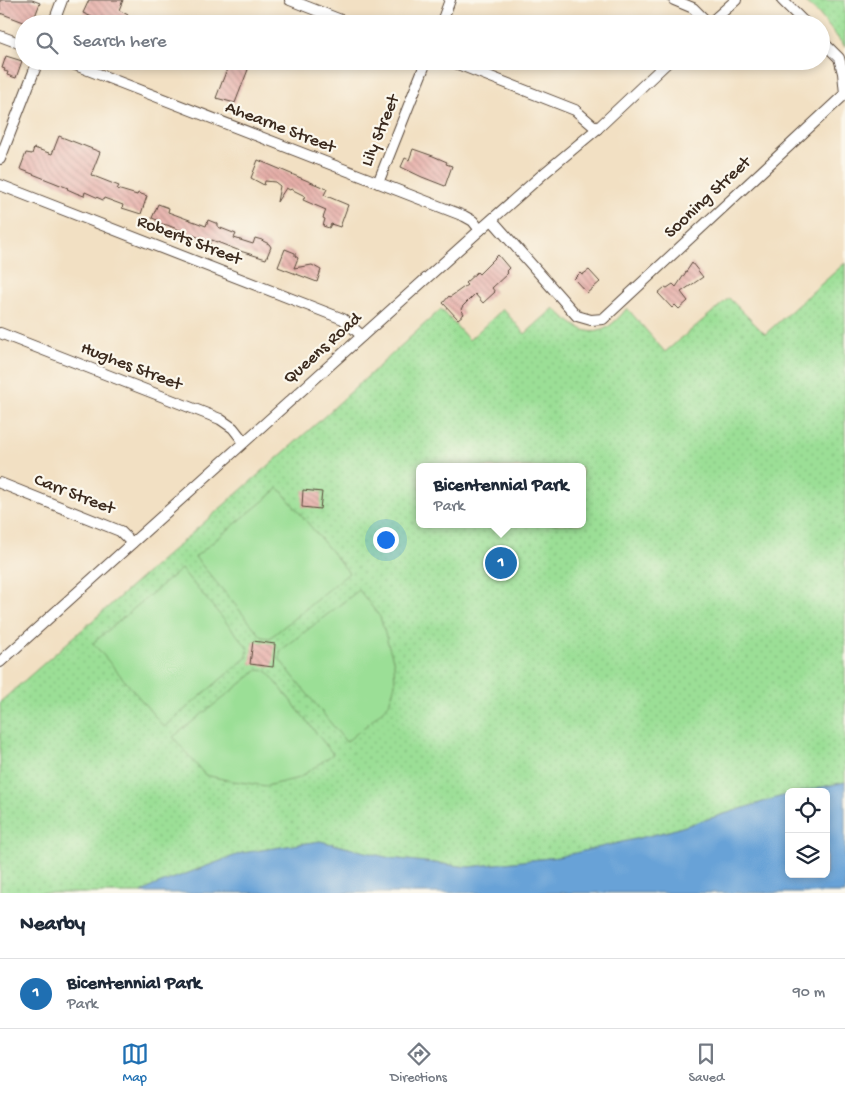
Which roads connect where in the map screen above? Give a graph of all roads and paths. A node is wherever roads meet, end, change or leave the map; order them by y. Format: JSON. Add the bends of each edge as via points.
{"nodes":[{"id":1,"x":62,"y":0,"type":"edge"},
{"id":2,"x":290,"y":0,"type":"edge"},
{"id":3,"x":450,"y":0,"type":"edge"},
{"id":4,"x":674,"y":0,"type":"edge"},
{"id":5,"x":736,"y":0,"type":"edge"},
{"id":6,"x":782,"y":0,"type":"edge"},
{"id":7,"x":56,"y":15,"type":"edge"},
{"id":8,"x":328,"y":15,"type":"edge"},
{"id":9,"x":444,"y":15,"type":"edge"},
{"id":10,"x":700,"y":15,"type":"edge"},
{"id":11,"x":719,"y":15,"type":"edge"},
{"id":12,"x":797,"y":15,"type":"edge"},
{"id":13,"x":0,"y":36,"type":"edge"},
{"id":14,"x":15,"y":42,"type":"edge"},
{"id":15,"x":830,"y":49,"type":"edge"},
{"id":16,"x":34,"y":70,"type":"edge"},
{"id":17,"x":88,"y":70,"type":"edge"},
{"id":18,"x":422,"y":70,"type":"edge"},
{"id":19,"x":473,"y":70,"type":"edge"},
{"id":20,"x":659,"y":70,"type":"edge"},
{"id":21,"x":845,"y":94,"type":"edge"},
{"id":22,"x":597,"y":129,"type":"junction"},
{"id":23,"x":0,"y":158,"type":"edge"},
{"id":24,"x":378,"y":184,"type":"junction"},
{"id":25,"x":0,"y":185,"type":"edge"},
{"id":26,"x":492,"y":220,"type":"junction"},
{"id":27,"x":480,"y":230,"type":"junction"},
{"id":28,"x":0,"y":333,"type":"edge"},
{"id":29,"x":362,"y":336,"type":"junction"},
{"id":30,"x":244,"y":442,"type":"junction"},
{"id":31,"x":0,"y":483,"type":"edge"},
{"id":32,"x":132,"y":544,"type":"junction"},
{"id":33,"x":0,"y":662,"type":"edge"}],
"edges":[{"from":1,"to":7,"type":"street"},
{"from":2,"to":8,"type":"street"},
{"from":3,"to":9,"type":"street"},
{"from":4,"to":10,"type":"street","via":[[693,8]]},
{"from":5,"to":11,"type":"street"},
{"from":6,"to":12,"type":"street"},
{"from":13,"to":14,"type":"street"},
{"from":15,"to":21,"type":"street","via":[[839,58]]},
{"from":16,"to":23,"type":"street"},
{"from":17,"to":24,"type":"street","name":"Ahearne Street"},
{"from":18,"to":24,"type":"street","name":"Lily Street"},
{"from":19,"to":22,"type":"street","via":[[575,110]]},
{"from":20,"to":22,"type":"street","name":"Queens Road"},
{"from":21,"to":26,"type":"street","name":"Sooning Street","via":[[603,319],[577,316]]},
{"from":22,"to":26,"type":"street","name":"Queens Road"},
{"from":24,"to":27,"type":"street","name":"Ahearne Street","via":[[464,216]]},
{"from":25,"to":29,"type":"street","name":"Roberts Street","via":[[343,319]]},
{"from":26,"to":27,"type":"street","name":"Queens Road"},
{"from":27,"to":29,"type":"street","name":"Queens Road"},
{"from":28,"to":30,"type":"street","name":"Hughes Street","via":[[220,419]]},
{"from":29,"to":30,"type":"street","name":"Queens Road"},
{"from":30,"to":32,"type":"street","name":"Queens Road"},
{"from":31,"to":32,"type":"street","name":"Carr Street","via":[[120,530]]},
{"from":32,"to":33,"type":"street","name":"Queens Road"}]}
